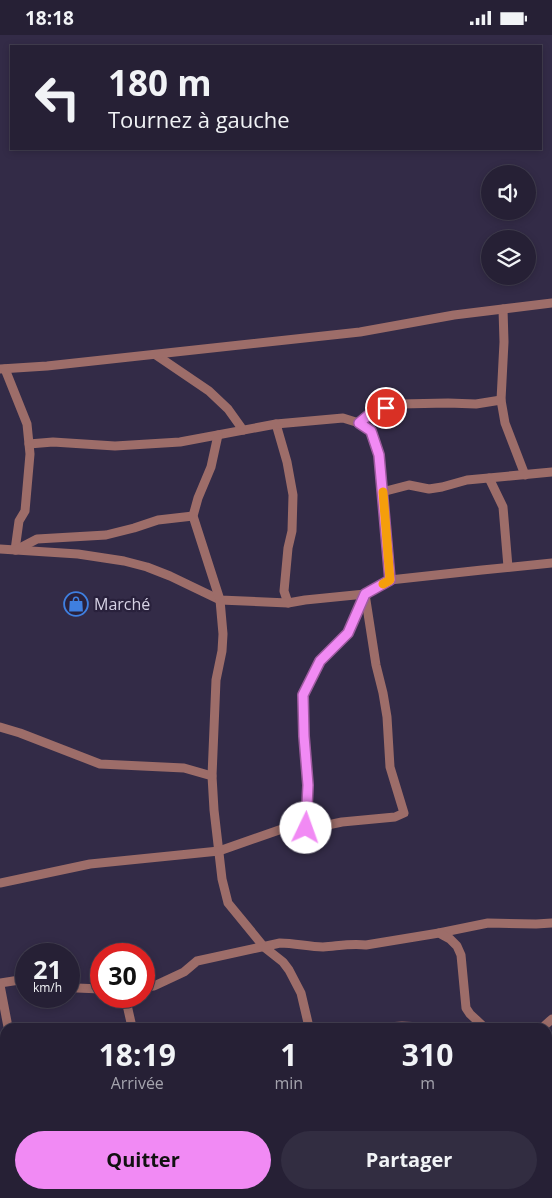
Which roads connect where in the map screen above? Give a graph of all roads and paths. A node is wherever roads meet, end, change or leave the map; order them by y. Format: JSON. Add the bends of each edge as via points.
{"nodes":[{"id":1,"x":552,"y":303,"type":"edge"},
{"id":2,"x":504,"y":309,"type":"junction"},
{"id":3,"x":156,"y":355,"type":"junction"},
{"id":4,"x":2,"y":369,"type":"edge"},
{"id":5,"x":501,"y":400,"type":"junction"},
{"id":6,"x":359,"y":423,"type":"junction"},
{"id":7,"x":276,"y":424,"type":"junction"},
{"id":8,"x":243,"y":430,"type":"junction"},
{"id":9,"x":218,"y":435,"type":"junction"},
{"id":10,"x":29,"y":444,"type":"junction"},
{"id":11,"x":552,"y":472,"type":"edge"},
{"id":12,"x":525,"y":475,"type":"junction"},
{"id":13,"x":490,"y":478,"type":"junction"},
{"id":14,"x":382,"y":492,"type":"junction"},
{"id":15,"x":193,"y":516,"type":"junction"},
{"id":16,"x":0,"y":549,"type":"edge"},
{"id":17,"x":16,"y":550,"type":"junction"},
{"id":18,"x":552,"y":563,"type":"edge"},
{"id":19,"x":508,"y":567,"type":"junction"},
{"id":20,"x":390,"y":580,"type":"junction"},
{"id":21,"x":365,"y":594,"type":"junction"},
{"id":22,"x":220,"y":600,"type":"junction"},
{"id":23,"x":288,"y":603,"type":"junction"},
{"id":24,"x":0,"y":727,"type":"edge"},
{"id":25,"x":212,"y":776,"type":"junction"},
{"id":26,"x":306,"y":828,"type":"junction"},
{"id":27,"x":219,"y":851,"type":"junction"},
{"id":28,"x":0,"y":883,"type":"edge"},
{"id":29,"x":552,"y":923,"type":"edge"},
{"id":30,"x":439,"y":933,"type":"junction"},
{"id":31,"x":264,"y":947,"type":"junction"},
{"id":32,"x":15,"y":981,"type":"edge"},
{"id":33,"x":0,"y":984,"type":"edge"},
{"id":34,"x":155,"y":986,"type":"edge"},
{"id":35,"x":128,"y":1008,"type":"edge"},
{"id":36,"x":7,"y":1023,"type":"edge"},
{"id":37,"x":131,"y":1023,"type":"edge"},
{"id":38,"x":308,"y":1023,"type":"edge"},
{"id":39,"x":480,"y":1023,"type":"edge"}],
"edges":[{"from":1,"to":2,"type":"street"},
{"from":2,"to":3,"type":"street","via":[[360,332]]},
{"from":2,"to":5,"type":"street"},
{"from":3,"to":4,"type":"street"},
{"from":3,"to":8,"type":"street","via":[[209,391]]},
{"from":4,"to":10,"type":"street","via":[[27,424]]},
{"from":5,"to":6,"type":"street","via":[[476,404],[400,404],[371,413]]},
{"from":5,"to":12,"type":"street","via":[[505,423]]},
{"from":6,"to":7,"type":"street","via":[[343,418]]},
{"from":6,"to":14,"type":"street","via":[[371,431],[379,455]]},
{"from":7,"to":8,"type":"street"},
{"from":7,"to":23,"type":"street","via":[[293,495],[284,591]]},
{"from":8,"to":9,"type":"street"},
{"from":9,"to":10,"type":"street","via":[[180,442],[115,446],[53,442]]},
{"from":9,"to":15,"type":"street","via":[[211,467]]},
{"from":10,"to":17,"type":"street","via":[[25,511],[19,521]]},
{"from":11,"to":12,"type":"street"},
{"from":12,"to":13,"type":"street"},
{"from":13,"to":14,"type":"street","via":[[429,489],[409,485]]},
{"from":13,"to":19,"type":"street","via":[[503,507]]},
{"from":14,"to":20,"type":"street"},
{"from":15,"to":17,"type":"street","via":[[158,520],[106,535],[37,539]]},
{"from":15,"to":22,"type":"street"},
{"from":16,"to":17,"type":"street"},
{"from":17,"to":22,"type":"street","via":[[124,561],[148,567]]},
{"from":18,"to":19,"type":"street"},
{"from":19,"to":20,"type":"street"},
{"from":20,"to":21,"type":"street"},
{"from":21,"to":23,"type":"street"},
{"from":21,"to":26,"type":"street","via":[[348,633],[320,661],[303,695],[308,785]]},
{"from":21,"to":26,"type":"street","via":[[387,717],[390,767],[404,813],[395,817]]},
{"from":22,"to":23,"type":"street"},
{"from":22,"to":25,"type":"street","via":[[222,651],[216,680]]},
{"from":24,"to":25,"type":"street","via":[[100,764],[184,768]]},
{"from":25,"to":27,"type":"street"},
{"from":26,"to":27,"type":"street","via":[[282,829]]},
{"from":27,"to":28,"type":"street","via":[[90,864]]},
{"from":27,"to":31,"type":"street","via":[[228,903]]},
{"from":29,"to":30,"type":"street","via":[[488,923]]},
{"from":30,"to":31,"type":"street","via":[[366,945],[321,947],[280,943]]},
{"from":30,"to":39,"type":"street","via":[[450,939],[461,955],[466,1008]]},
{"from":31,"to":34,"type":"street","via":[[197,961],[184,972]]},
{"from":31,"to":38,"type":"street","via":[[289,970],[301,993]]},
{"from":32,"to":33,"type":"street"},
{"from":33,"to":36,"type":"street"},
{"from":35,"to":37,"type":"street"}]}
